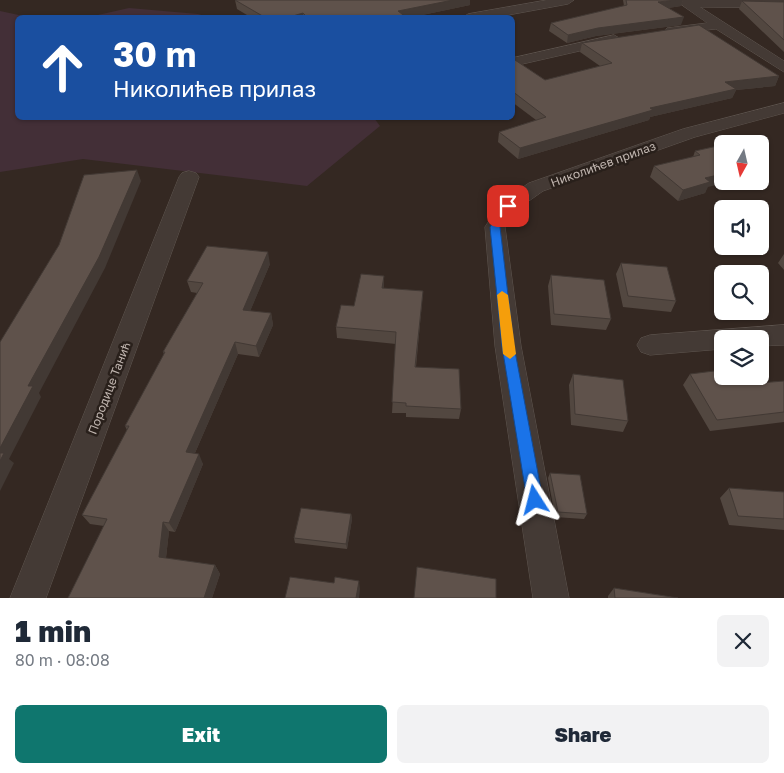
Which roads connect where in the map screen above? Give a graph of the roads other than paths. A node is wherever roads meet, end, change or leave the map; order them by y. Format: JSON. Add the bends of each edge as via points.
{"nodes":[{"id":1,"x":568,"y":0,"type":"edge"},
{"id":2,"x":684,"y":2,"type":"edge"},
{"id":3,"x":784,"y":4,"type":"edge"},
{"id":4,"x":485,"y":15,"type":"edge"},
{"id":5,"x":719,"y":25,"type":"junction"},
{"id":6,"x":662,"y":32,"type":"edge"},
{"id":7,"x":624,"y":38,"type":"edge"},
{"id":8,"x":518,"y":61,"type":"edge"},
{"id":9,"x":784,"y":68,"type":"edge"},
{"id":10,"x":784,"y":108,"type":"edge"},
{"id":11,"x":189,"y":177,"type":"dead end"},
{"id":12,"x":784,"y":335,"type":"edge"},
{"id":13,"x":769,"y":336,"type":"edge"},
{"id":14,"x":714,"y":340,"type":"edge"},
{"id":15,"x":650,"y":345,"type":"dead end"},
{"id":16,"x":28,"y":598,"type":"edge"},
{"id":17,"x":551,"y":598,"type":"edge"}],
"edges":[{"from":1,"to":4,"type":"street"},
{"from":2,"to":3,"type":"street"},
{"from":2,"to":5,"type":"street"},
{"from":5,"to":6,"type":"street"},
{"from":5,"to":9,"type":"street"},
{"from":7,"to":8,"type":"street"},
{"from":10,"to":17,"type":"street","name":"Николићев прилаз","via":[[689,133],[536,188],[508,206],[495,227],[508,346]]},
{"from":11,"to":16,"type":"street","name":"Породице Танић"},
{"from":12,"to":13,"type":"street"},
{"from":14,"to":15,"type":"street"}]}
